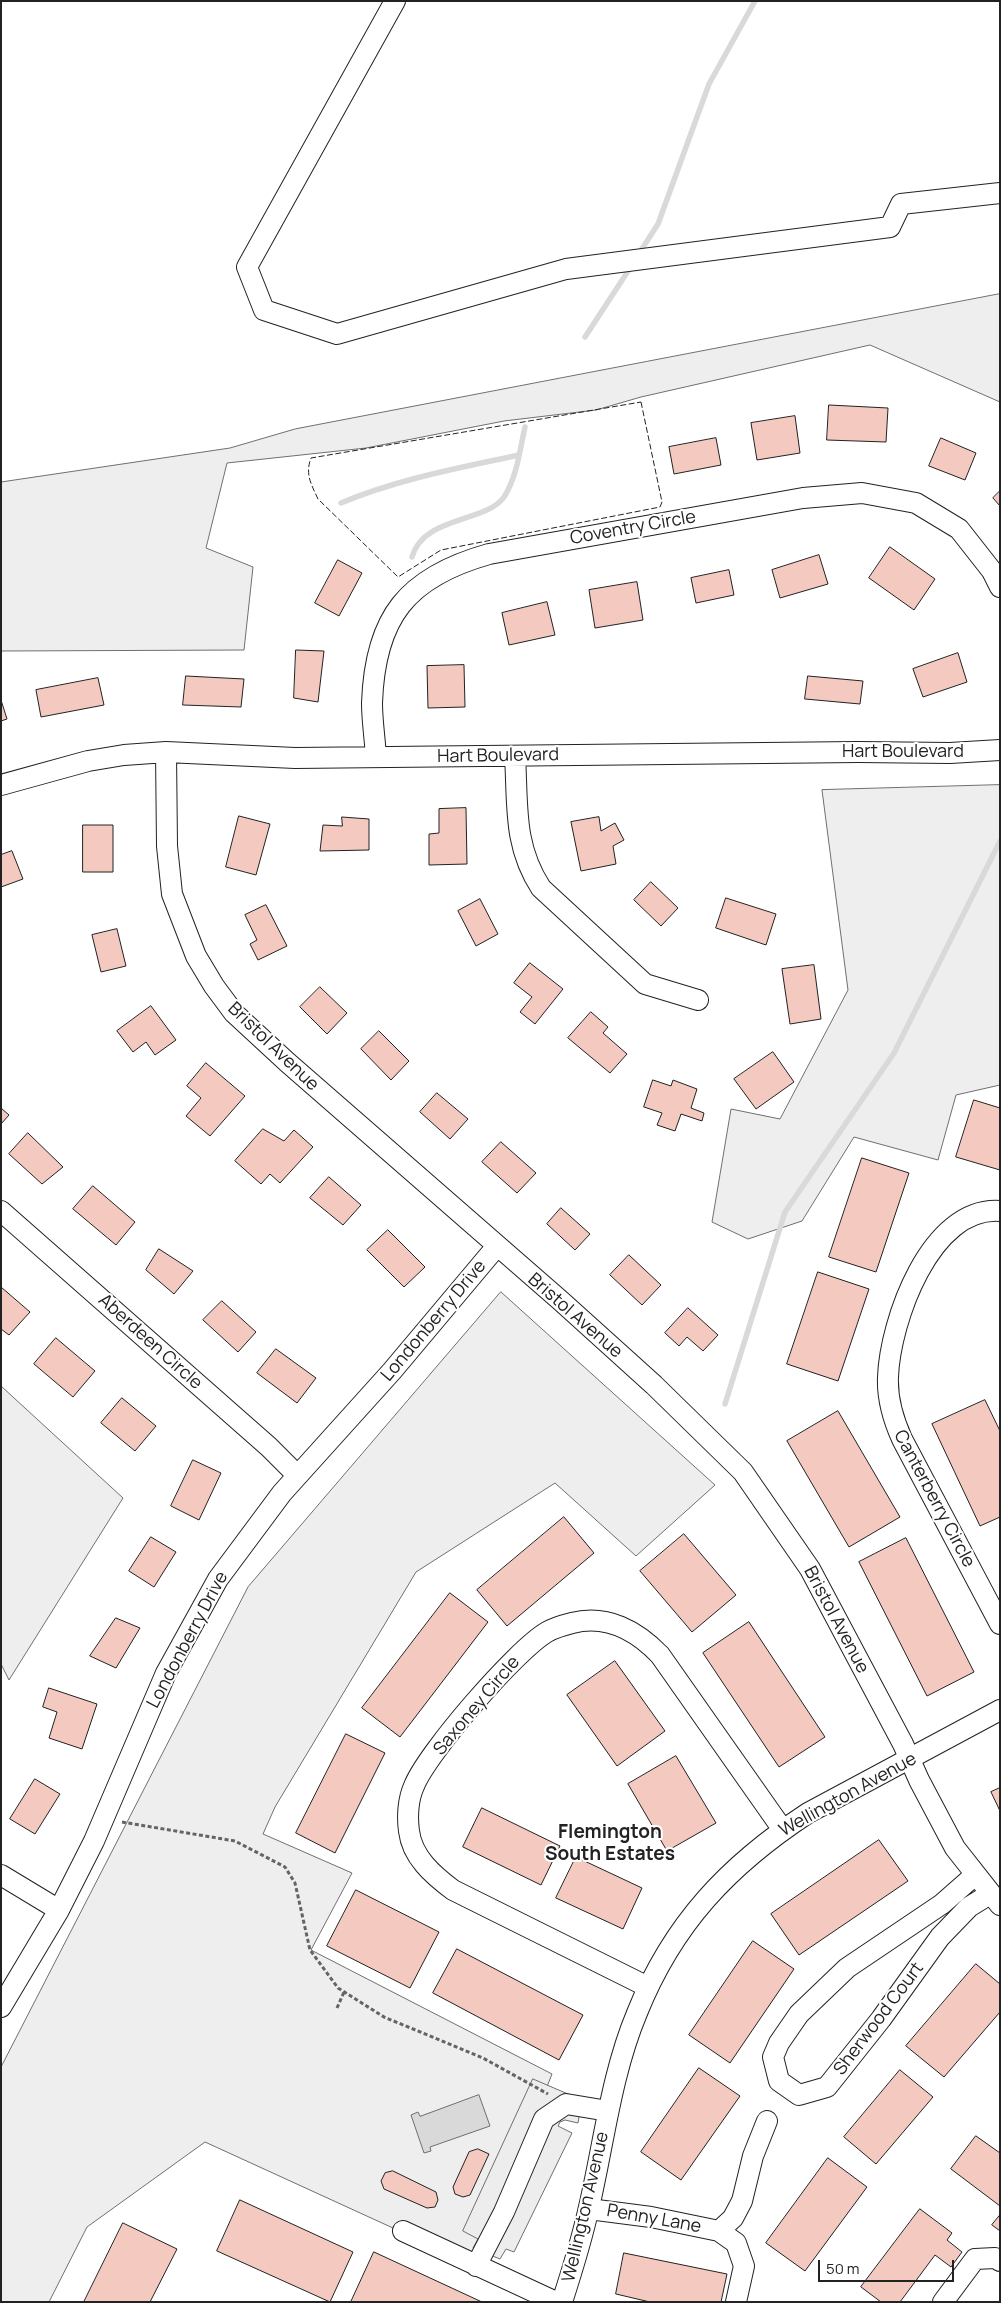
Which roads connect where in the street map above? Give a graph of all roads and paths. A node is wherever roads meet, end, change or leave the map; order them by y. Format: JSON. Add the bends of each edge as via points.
{"nodes":[{"id":1,"x":395,"y":1,"type":"edge"},
{"id":2,"x":1000,"y":193,"type":"edge"},
{"id":3,"x":1000,"y":587,"type":"edge"},
{"id":4,"x":1000,"y":750,"type":"edge"},
{"id":5,"x":166,"y":752,"type":"junction"},
{"id":6,"x":515,"y":756,"type":"junction"},
{"id":7,"x":376,"y":757,"type":"junction"},
{"id":8,"x":1,"y":785,"type":"edge"},
{"id":9,"x":698,"y":1000,"type":"dead end"},
{"id":10,"x":1,"y":1211,"type":"edge"},
{"id":11,"x":1000,"y":1211,"type":"edge"},
{"id":12,"x":497,"y":1246,"type":"junction"},
{"id":13,"x":297,"y":1475,"type":"junction"},
{"id":14,"x":1000,"y":1624,"type":"edge"},
{"id":15,"x":1000,"y":1710,"type":"edge"},
{"id":16,"x":910,"y":1760,"type":"junction"},
{"id":17,"x":103,"y":1819,"type":"junction"},
{"id":18,"x":783,"y":1830,"type":"junction"},
{"id":19,"x":1,"y":1875,"type":"edge"},
{"id":20,"x":975,"y":1875,"type":"junction"},
{"id":21,"x":995,"y":1899,"type":"edge"},
{"id":22,"x":59,"y":1910,"type":"junction"},
{"id":23,"x":648,"y":1987,"type":"junction"},
{"id":24,"x":344,"y":1992,"type":"junction"},
{"id":25,"x":1,"y":2007,"type":"edge"},
{"id":26,"x":337,"y":2008,"type":"dead end"},
{"id":27,"x":566,"y":2104,"type":"junction"},
{"id":28,"x":608,"y":2111,"type":"junction"},
{"id":29,"x":767,"y":2120,"type":"dead end"},
{"id":30,"x":589,"y":2209,"type":"junction"},
{"id":31,"x":719,"y":2230,"type":"junction"},
{"id":32,"x":403,"y":2231,"type":"dead end"},
{"id":33,"x":1000,"y":2261,"type":"edge"},
{"id":34,"x":476,"y":2266,"type":"junction"},
{"id":35,"x":556,"y":2302,"type":"edge"},
{"id":36,"x":562,"y":2302,"type":"edge"},
{"id":37,"x":736,"y":2302,"type":"edge"},
{"id":38,"x":943,"y":2302,"type":"edge"}],
"edges":[{"from":1,"to":2,"type":"street","via":[[247,267],[264,310],[337,334],[566,269],[890,227],[901,204]]},
{"from":3,"to":7,"type":"street","name":"Coventry Circle","via":[[992,571],[959,528],[916,503],[862,493],[803,498],[489,554],[435,573],[398,608],[377,656],[372,705]]},
{"from":4,"to":6,"type":"street","name":"Hart Boulevard"},
{"from":5,"to":7,"type":"street","name":"Hart Boulevard","via":[[295,758]]},
{"from":5,"to":8,"type":"street","name":"Hart Boulevard","via":[[88,761]]},
{"from":5,"to":12,"type":"street","name":"Bristol Avenue","via":[[167,846],[172,894],[196,956],[214,986],[234,1013],[286,1062]]},
{"from":6,"to":7,"type":"street","name":"Hart Boulevard"},
{"from":6,"to":9,"type":"street","via":[[521,845],[529,869],[541,888],[645,984]]},
{"from":10,"to":13,"type":"street","name":"Aberdeen Circle"},
{"from":11,"to":14,"type":"street","name":"Canterberry Circle","via":[[971,1216],[952,1229],[924,1259],[913,1279],[892,1341],[888,1379],[893,1420]]},
{"from":12,"to":13,"type":"street","name":"Londonberry Drive"},
{"from":12,"to":16,"type":"street","name":"Bristol Avenue","via":[[654,1385],[743,1472],[810,1569]]},
{"from":13,"to":17,"type":"street","name":"Londonberry Drive","via":[[238,1548],[199,1610],[166,1673]]},
{"from":15,"to":16,"type":"street","name":"Wellington Avenue"},
{"from":16,"to":18,"type":"street","name":"Wellington Avenue","via":[[808,1812]]},
{"from":16,"to":20,"type":"street","name":"Bristol Avenue","via":[[955,1848]]},
{"from":17,"to":22,"type":"street","name":"Londonberry Drive"},
{"from":17,"to":24,"type":"path","via":[[235,1841],[285,1866],[295,1883],[310,1950]]},
{"from":18,"to":23,"type":"street","name":"Wellington Avenue","via":[[751,1853],[704,1901],[684,1927]]},
{"from":18,"to":23,"type":"street","name":"Saxoney Circle","via":[[660,1655],[644,1638],[623,1627],[598,1620],[573,1622],[548,1632],[526,1649],[484,1693],[414,1786],[409,1832],[414,1850],[431,1872],[453,1890]]},
{"from":19,"to":22,"type":"street"},
{"from":20,"to":21,"type":"street","name":"Bristol Avenue"},
{"from":20,"to":21,"type":"street","name":"Sherwood Court","via":[[942,1904],[847,1968],[799,2014],[773,2057],[779,2081],[799,2095],[827,2087],[940,1937],[969,1907]]},
{"from":22,"to":25,"type":"street","name":"Londonberry Drive"},
{"from":23,"to":28,"type":"street","name":"Wellington Avenue","via":[[625,2046]]},
{"from":24,"to":26,"type":"path"},
{"from":24,"to":27,"type":"path","via":[[384,2017],[483,2058]]},
{"from":27,"to":28,"type":"street","name":"Wellington Avenue"},
{"from":27,"to":34,"type":"street","via":[[544,2119],[504,2212]]},
{"from":28,"to":30,"type":"street","name":"Wellington Avenue"},
{"from":29,"to":31,"type":"street","name":"Penny Lane","via":[[753,2156],[742,2201],[733,2218]]},
{"from":30,"to":31,"type":"street","name":"Penny Lane"},
{"from":30,"to":36,"type":"street","name":"Wellington Avenue"},
{"from":31,"to":37,"type":"street","name":"Penny Lane","via":[[736,2243],[744,2266]]},
{"from":32,"to":34,"type":"street","name":"Wellington Avenue"},
{"from":33,"to":38,"type":"street","via":[[995,2258],[975,2259]]},
{"from":34,"to":35,"type":"street","name":"Wellington Avenue"}]}
